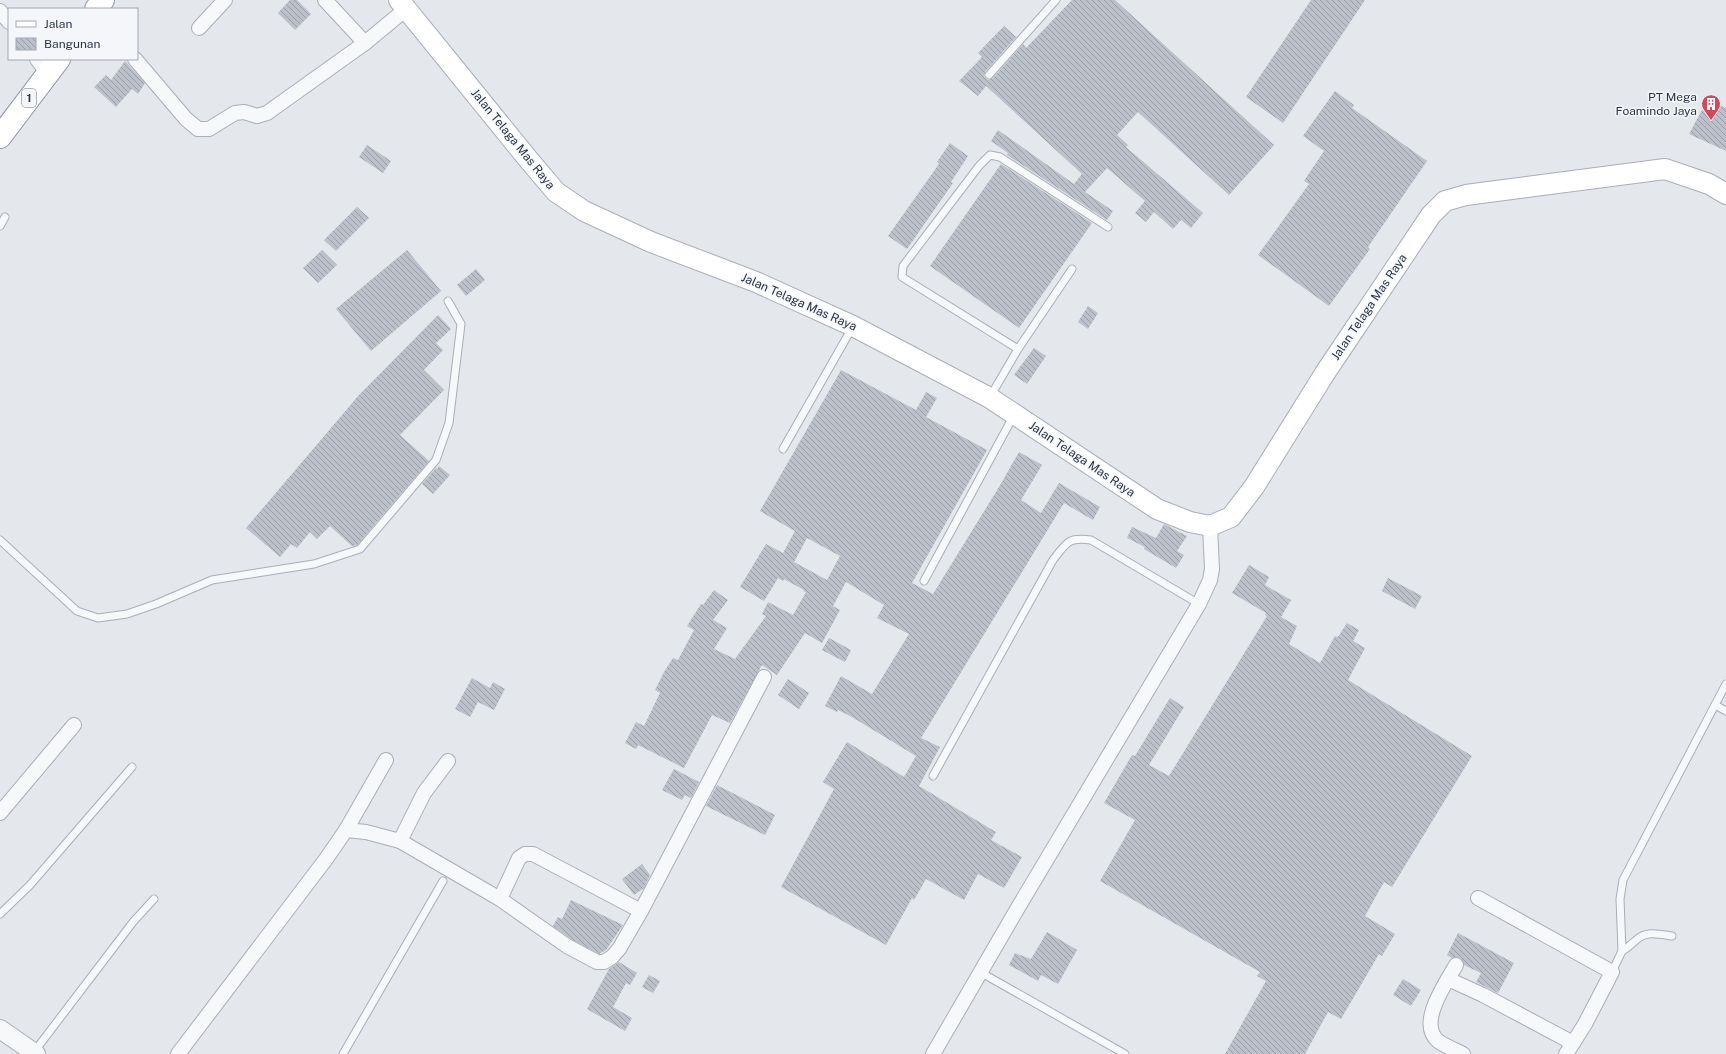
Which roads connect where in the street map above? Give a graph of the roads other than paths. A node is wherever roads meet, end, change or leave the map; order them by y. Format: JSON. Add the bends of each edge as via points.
{"nodes":[{"id":1,"x":103,"y":0,"type":"edge"},
{"id":2,"x":225,"y":0,"type":"edge"},
{"id":3,"x":325,"y":0,"type":"edge"},
{"id":4,"x":1056,"y":0,"type":"edge"},
{"id":5,"x":402,"y":4,"type":"edge"},
{"id":6,"x":97,"y":8,"type":"edge"},
{"id":7,"x":0,"y":11,"type":"edge"},
{"id":8,"x":8,"y":21,"type":"edge"},
{"id":9,"x":199,"y":28,"type":"dead end"},
{"id":10,"x":365,"y":44,"type":"junction"},
{"id":11,"x":137,"y":60,"type":"edge"},
{"id":12,"x":48,"y":64,"type":"edge"},
{"id":13,"x":989,"y":75,"type":"dead end"},
{"id":14,"x":0,"y":137,"type":"edge"},
{"id":15,"x":1726,"y":194,"type":"edge"},
{"id":16,"x":5,"y":217,"type":"dead end"},
{"id":17,"x":0,"y":226,"type":"edge"},
{"id":18,"x":1108,"y":227,"type":"dead end"},
{"id":19,"x":1072,"y":269,"type":"dead end"},
{"id":20,"x":448,"y":301,"type":"dead end"},
{"id":21,"x":853,"y":326,"type":"junction"},
{"id":22,"x":1018,"y":349,"type":"junction"},
{"id":23,"x":990,"y":398,"type":"junction"},
{"id":24,"x":1015,"y":413,"type":"junction"},
{"id":25,"x":783,"y":449,"type":"dead end"},
{"id":26,"x":1210,"y":526,"type":"junction"},
{"id":27,"x":0,"y":540,"type":"edge"},
{"id":28,"x":924,"y":581,"type":"dead end"},
{"id":29,"x":1199,"y":604,"type":"junction"},
{"id":30,"x":764,"y":678,"type":"dead end"},
{"id":31,"x":1726,"y":684,"type":"edge"},
{"id":32,"x":1715,"y":705,"type":"junction"},
{"id":33,"x":1726,"y":711,"type":"edge"},
{"id":34,"x":74,"y":726,"type":"dead end"},
{"id":35,"x":386,"y":760,"type":"dead end"},
{"id":36,"x":448,"y":761,"type":"dead end"},
{"id":37,"x":132,"y":767,"type":"dead end"},
{"id":38,"x":933,"y":776,"type":"dead end"},
{"id":39,"x":0,"y":813,"type":"edge"},
{"id":40,"x":346,"y":830,"type":"junction"},
{"id":41,"x":400,"y":841,"type":"junction"},
{"id":42,"x":443,"y":881,"type":"dead end"},
{"id":43,"x":1478,"y":898,"type":"dead end"},
{"id":44,"x":154,"y":899,"type":"dead end"},
{"id":45,"x":500,"y":899,"type":"junction"},
{"id":46,"x":641,"y":911,"type":"junction"},
{"id":47,"x":0,"y":914,"type":"edge"},
{"id":48,"x":1672,"y":936,"type":"dead end"},
{"id":49,"x":1622,"y":951,"type":"junction"},
{"id":50,"x":1456,"y":965,"type":"dead end"},
{"id":51,"x":980,"y":972,"type":"junction"},
{"id":52,"x":1612,"y":972,"type":"junction"},
{"id":53,"x":1448,"y":979,"type":"junction"},
{"id":54,"x":0,"y":1029,"type":"edge"},
{"id":55,"x":1569,"y":1048,"type":"edge"},
{"id":56,"x":35,"y":1053,"type":"edge"},
{"id":57,"x":178,"y":1054,"type":"edge"},
{"id":58,"x":343,"y":1054,"type":"edge"},
{"id":59,"x":933,"y":1054,"type":"edge"},
{"id":60,"x":1125,"y":1054,"type":"edge"},
{"id":61,"x":1463,"y":1054,"type":"edge"}],
"edges":[{"from":1,"to":6,"type":"highway"},
{"from":2,"to":9,"type":"street"},
{"from":3,"to":10,"type":"street"},
{"from":4,"to":13,"type":"lane"},
{"from":5,"to":10,"type":"street"},
{"from":5,"to":21,"type":"main road","name":"Jalan Telaga Mas Raya","via":[[556,192],[584,211],[651,242],[756,282]]},
{"from":7,"to":8,"type":"street"},
{"from":10,"to":11,"type":"street","via":[[267,113],[257,116],[244,112],[234,113],[209,129],[198,129],[186,119]]},
{"from":12,"to":14,"type":"highway","number":"1"},
{"from":15,"to":26,"type":"main road","name":"Jalan Telaga Mas Raya","via":[[1709,184],[1665,168],[1466,195],[1445,201],[1431,215],[1356,327],[1254,487],[1231,517]]},
{"from":16,"to":17,"type":"lane"},
{"from":18,"to":22,"type":"lane","via":[[1000,157],[990,155],[903,266],[902,277]]},
{"from":19,"to":22,"type":"lane"},
{"from":20,"to":27,"type":"lane","via":[[461,324],[449,423],[436,460],[360,549],[314,564],[212,580],[127,614],[98,618],[77,611]]},
{"from":21,"to":23,"type":"main road","name":"Jalan Telaga Mas Raya"},
{"from":21,"to":25,"type":"lane"},
{"from":22,"to":23,"type":"lane"},
{"from":23,"to":24,"type":"main road","name":"Jalan Telaga Mas Raya"},
{"from":24,"to":26,"type":"main road","name":"Jalan Telaga Mas Raya","via":[[1157,509],[1190,522]]},
{"from":24,"to":28,"type":"lane"},
{"from":26,"to":29,"type":"street","via":[[1212,569]]},
{"from":29,"to":38,"type":"lane","via":[[1091,540],[1078,538],[1066,542],[1053,560]]},
{"from":29,"to":51,"type":"street"},
{"from":30,"to":46,"type":"street"},
{"from":31,"to":32,"type":"lane"},
{"from":32,"to":33,"type":"lane"},
{"from":32,"to":49,"type":"lane","via":[[1623,880],[1620,899]]},
{"from":34,"to":39,"type":"street"},
{"from":35,"to":40,"type":"street"},
{"from":36,"to":41,"type":"street","via":[[424,793]]},
{"from":37,"to":47,"type":"lane","via":[[30,885]]},
{"from":40,"to":41,"type":"street","via":[[366,832]]},
{"from":40,"to":57,"type":"street"},
{"from":41,"to":45,"type":"street"},
{"from":42,"to":58,"type":"lane"},
{"from":43,"to":52,"type":"street"},
{"from":44,"to":56,"type":"lane","via":[[133,922]]},
{"from":45,"to":46,"type":"street","via":[[519,858],[525,854],[533,854]]},
{"from":45,"to":46,"type":"street","via":[[567,946],[597,962],[604,962],[619,949]]},
{"from":48,"to":49,"type":"lane","via":[[1654,933],[1641,936]]},
{"from":49,"to":52,"type":"lane"},
{"from":50,"to":53,"type":"street"},
{"from":51,"to":59,"type":"street"},
{"from":51,"to":60,"type":"lane"},
{"from":52,"to":55,"type":"street"},
{"from":53,"to":55,"type":"street","via":[[1483,995]]},
{"from":53,"to":61,"type":"street","via":[[1434,1006],[1430,1028],[1438,1041]]},
{"from":54,"to":56,"type":"street"}]}
